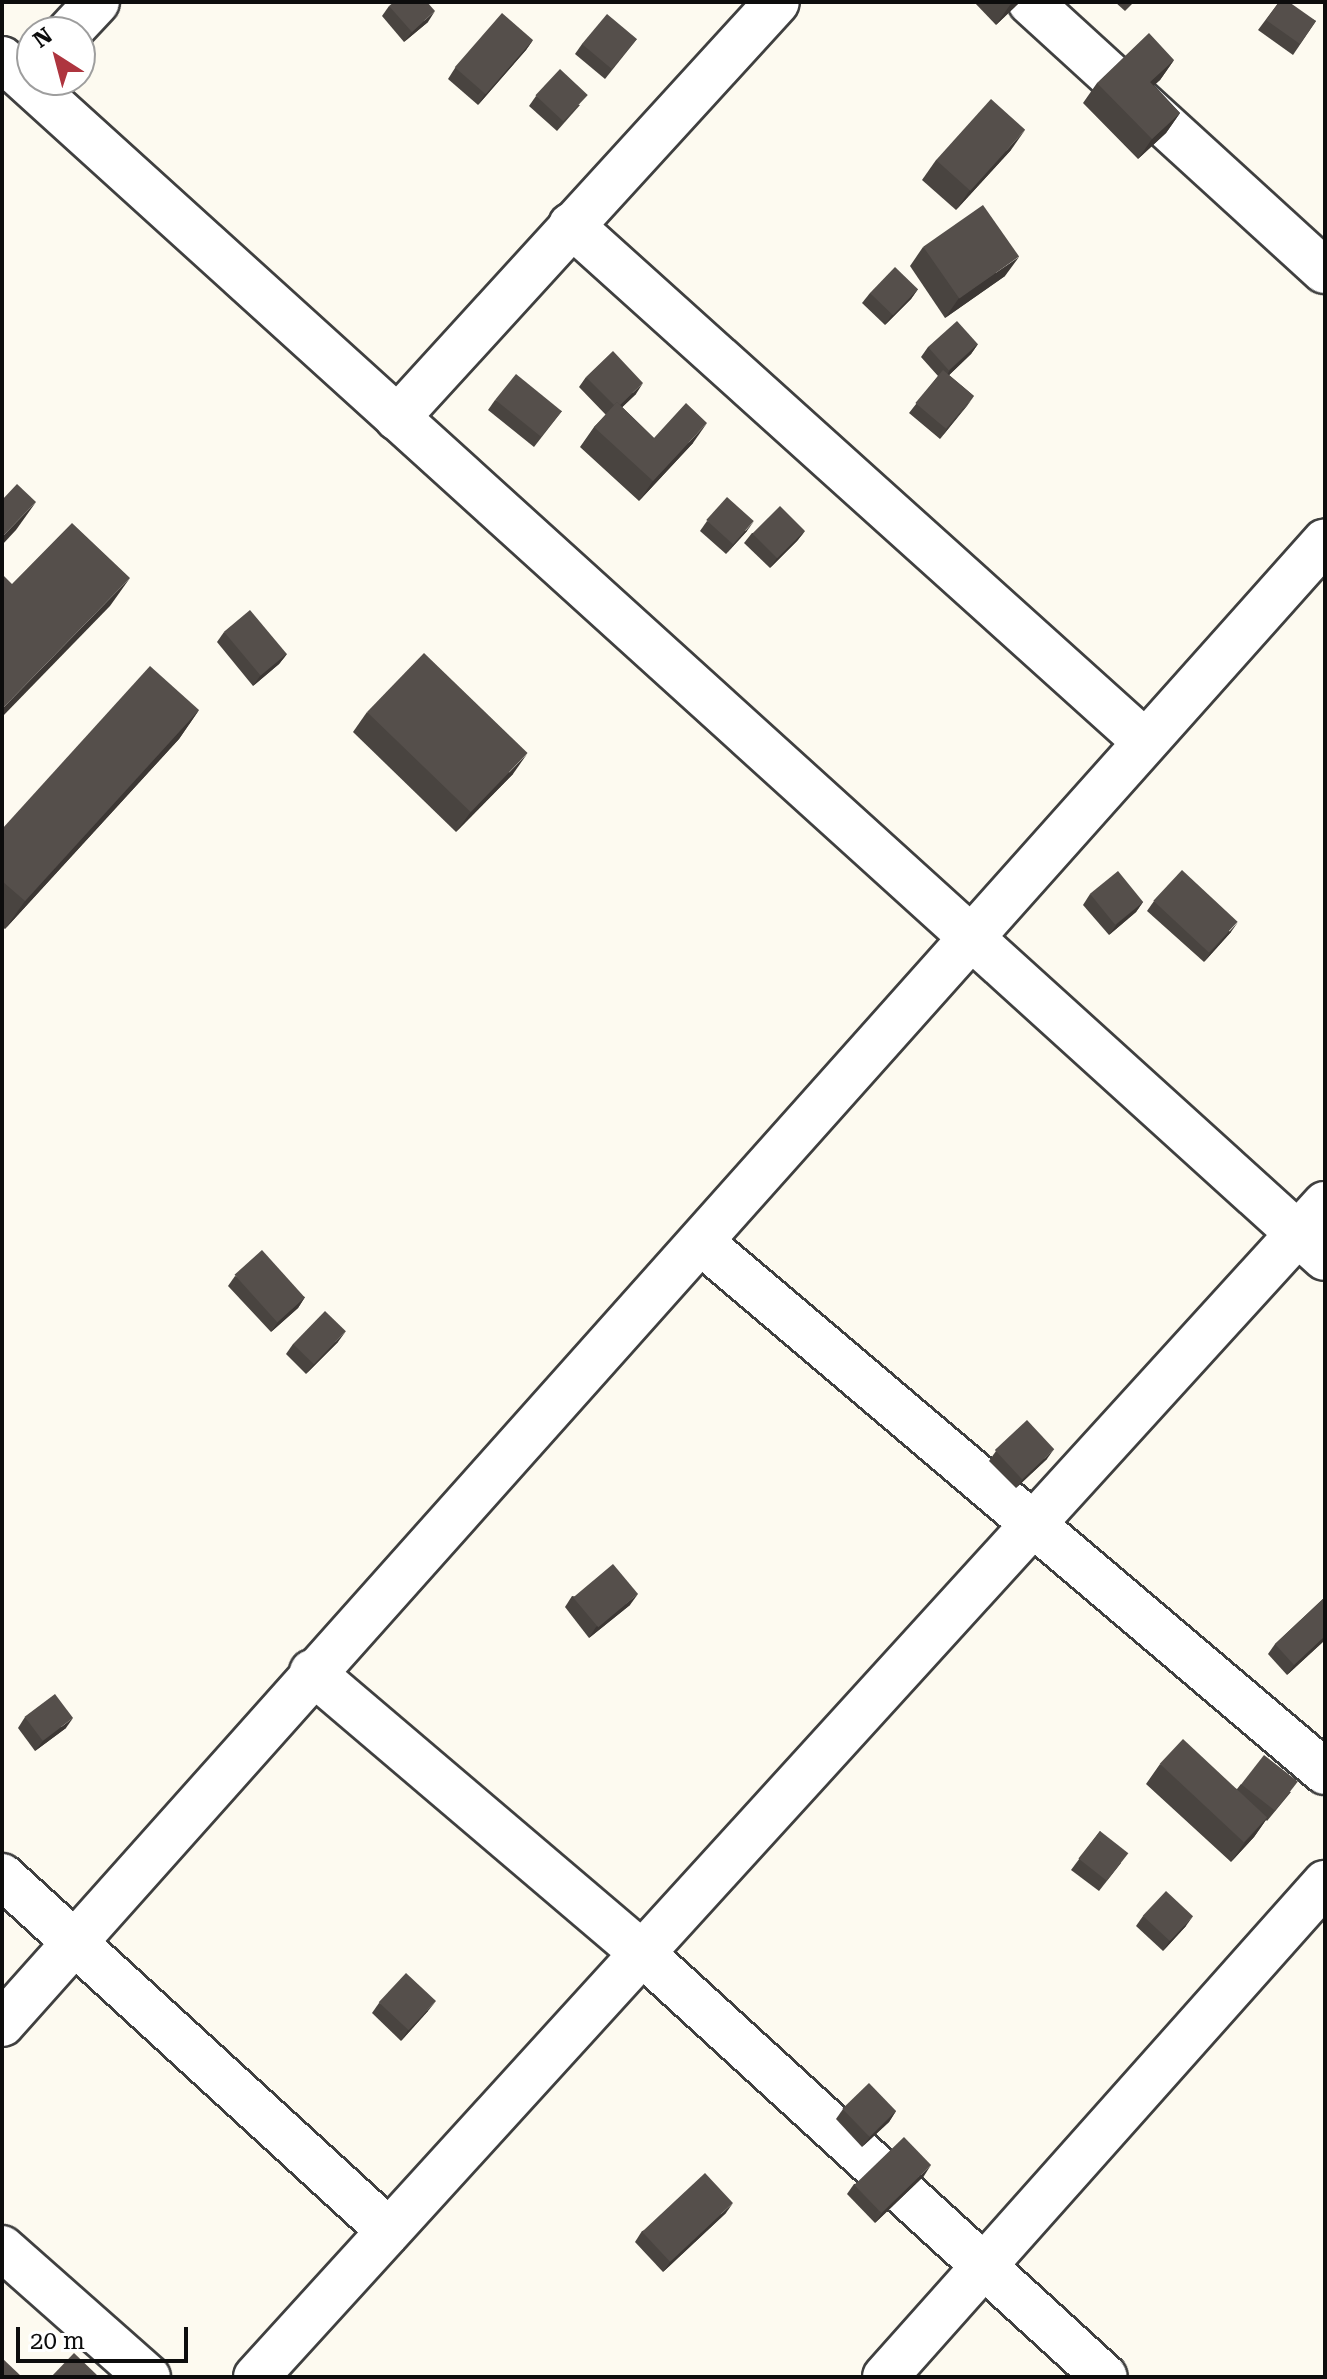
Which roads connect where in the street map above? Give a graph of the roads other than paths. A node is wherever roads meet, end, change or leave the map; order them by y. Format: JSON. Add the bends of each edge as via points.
{"nodes":[{"id":1,"x":777,"y":2,"type":"edge"},
{"id":2,"x":1030,"y":2,"type":"edge"},
{"id":3,"x":15,"y":80,"type":"edge"},
{"id":4,"x":571,"y":225,"type":"junction"},
{"id":5,"x":1325,"y":271,"type":"edge"},
{"id":6,"x":397,"y":418,"type":"junction"},
{"id":7,"x":1325,"y":541,"type":"edge"},
{"id":8,"x":1144,"y":741,"type":"junction"},
{"id":9,"x":968,"y":935,"type":"junction"},
{"id":10,"x":1316,"y":1232,"type":"edge"},
{"id":11,"x":703,"y":1244,"type":"junction"},
{"id":12,"x":1030,"y":1524,"type":"junction"},
{"id":13,"x":312,"y":1672,"type":"junction"},
{"id":14,"x":1325,"y":1772,"type":"edge"},
{"id":15,"x":2,"y":1876,"type":"edge"},
{"id":16,"x":1325,"y":1883,"type":"edge"},
{"id":17,"x":76,"y":1943,"type":"junction"},
{"id":18,"x":643,"y":1954,"type":"junction"},
{"id":19,"x":2,"y":2024,"type":"edge"},
{"id":20,"x":389,"y":2231,"type":"junction"},
{"id":21,"x":2,"y":2248,"type":"edge"},
{"id":22,"x":985,"y":2267,"type":"junction"},
{"id":23,"x":148,"y":2377,"type":"edge"},
{"id":24,"x":256,"y":2377,"type":"edge"},
{"id":25,"x":885,"y":2377,"type":"edge"},
{"id":26,"x":1105,"y":2377,"type":"edge"}],
"edges":[{"from":1,"to":4,"type":"street"},
{"from":2,"to":5,"type":"street"},
{"from":3,"to":6,"type":"street"},
{"from":4,"to":6,"type":"street"},
{"from":4,"to":8,"type":"street"},
{"from":6,"to":9,"type":"street"},
{"from":7,"to":8,"type":"street"},
{"from":8,"to":9,"type":"street"},
{"from":9,"to":10,"type":"street"},
{"from":9,"to":11,"type":"street"},
{"from":10,"to":12,"type":"street"},
{"from":11,"to":12,"type":"street"},
{"from":11,"to":13,"type":"street"},
{"from":12,"to":14,"type":"street"},
{"from":12,"to":18,"type":"street"},
{"from":13,"to":17,"type":"street"},
{"from":13,"to":18,"type":"street"},
{"from":15,"to":17,"type":"street"},
{"from":16,"to":22,"type":"street"},
{"from":17,"to":19,"type":"street"},
{"from":17,"to":20,"type":"street"},
{"from":18,"to":20,"type":"street"},
{"from":18,"to":22,"type":"street"},
{"from":20,"to":24,"type":"street"},
{"from":21,"to":23,"type":"street"},
{"from":22,"to":25,"type":"street"},
{"from":22,"to":26,"type":"street"}]}
